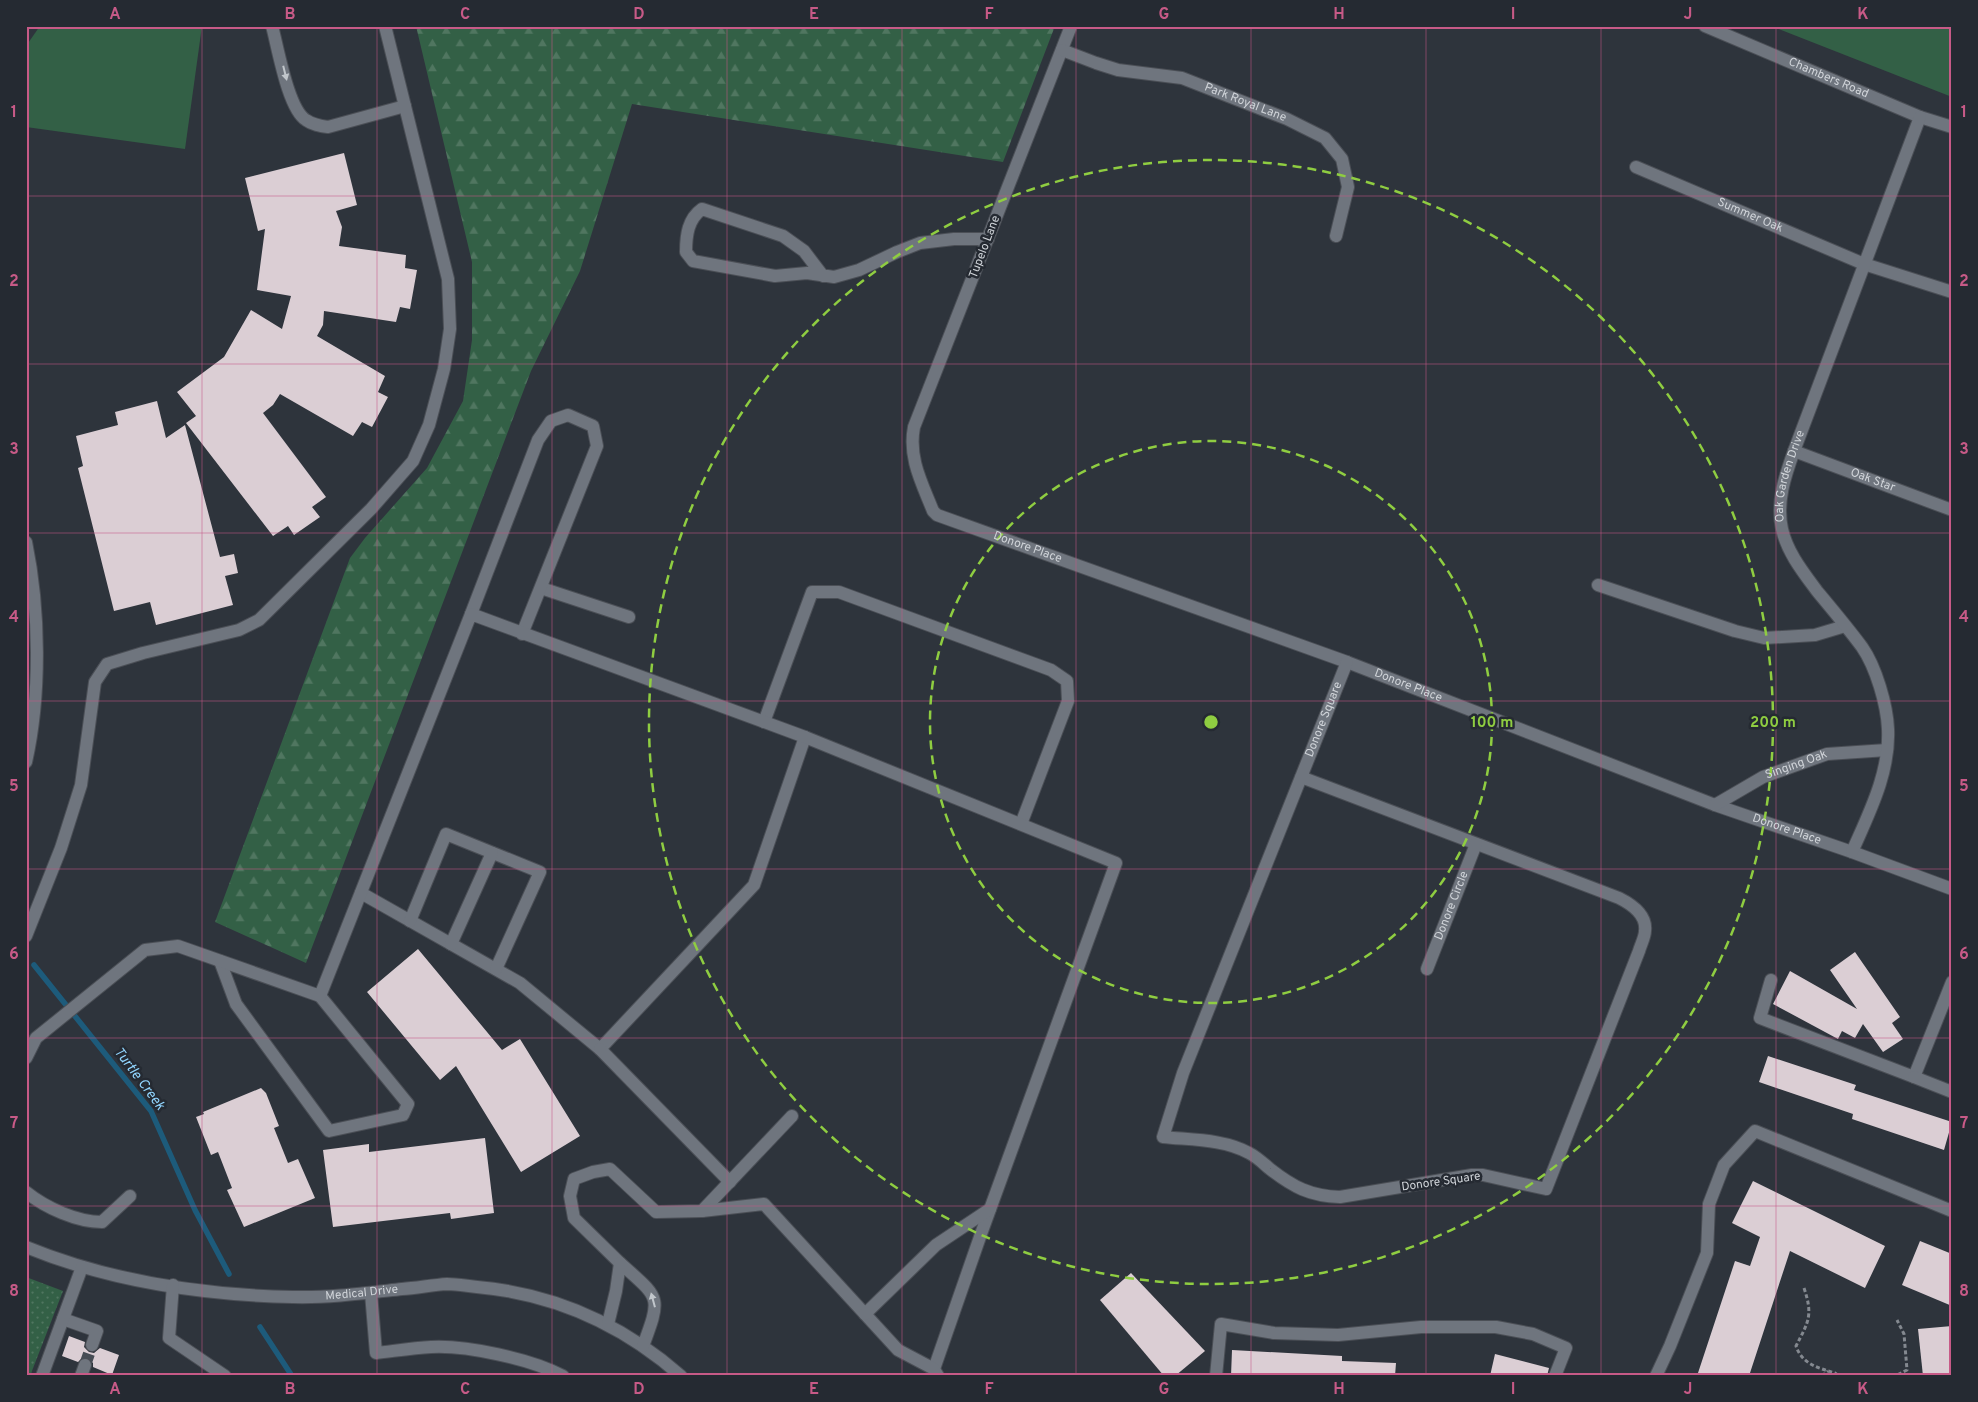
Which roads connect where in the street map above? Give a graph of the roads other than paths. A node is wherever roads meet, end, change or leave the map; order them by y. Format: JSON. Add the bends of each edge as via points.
{"nodes":[{"id":1,"x":272,"y":26,"type":"edge"},
{"id":2,"x":385,"y":26,"type":"edge"},
{"id":3,"x":1071,"y":26,"type":"edge"},
{"id":4,"x":1705,"y":26,"type":"edge"},
{"id":5,"x":1062,"y":50,"type":"junction"},
{"id":6,"x":405,"y":106,"type":"junction"},
{"id":7,"x":1920,"y":116,"type":"junction"},
{"id":8,"x":1952,"y":127,"type":"edge"},
{"id":9,"x":1636,"y":167,"type":"dead end"},
{"id":10,"x":1336,"y":236,"type":"dead end"},
{"id":11,"x":988,"y":239,"type":"junction"},
{"id":12,"x":1864,"y":264,"type":"junction"},
{"id":13,"x":823,"y":276,"type":"junction"},
{"id":14,"x":1952,"y":292,"type":"edge"},
{"id":15,"x":1794,"y":451,"type":"junction"},
{"id":16,"x":917,"y":470,"type":"joint"},
{"id":17,"x":1952,"y":510,"type":"edge"},
{"id":18,"x":26,"y":542,"type":"edge"},
{"id":19,"x":1598,"y":585,"type":"dead end"},
{"id":20,"x":541,"y":588,"type":"junction"},
{"id":21,"x":471,"y":614,"type":"junction"},
{"id":22,"x":630,"y":617,"type":"dead end"},
{"id":23,"x":1845,"y":626,"type":"junction"},
{"id":24,"x":522,"y":634,"type":"junction"},
{"id":25,"x":1347,"y":662,"type":"junction"},
{"id":26,"x":764,"y":722,"type":"junction"},
{"id":27,"x":805,"y":737,"type":"junction"},
{"id":28,"x":1887,"y":750,"type":"junction"},
{"id":29,"x":26,"y":762,"type":"edge"},
{"id":30,"x":1301,"y":778,"type":"junction"},
{"id":31,"x":1714,"y":805,"type":"junction"},
{"id":32,"x":1022,"y":824,"type":"junction"},
{"id":33,"x":1476,"y":844,"type":"junction"},
{"id":34,"x":1852,"y":852,"type":"junction"},
{"id":35,"x":492,"y":853,"type":"junction"},
{"id":36,"x":1952,"y":889,"type":"edge"},
{"id":37,"x":361,"y":893,"type":"junction"},
{"id":38,"x":410,"y":921,"type":"junction"},
{"id":39,"x":26,"y":936,"type":"edge"},
{"id":40,"x":451,"y":944,"type":"junction"},
{"id":41,"x":220,"y":961,"type":"junction"},
{"id":42,"x":496,"y":969,"type":"junction"},
{"id":43,"x":1427,"y":969,"type":"dead end"},
{"id":44,"x":1771,"y":980,"type":"dead end"},
{"id":45,"x":1952,"y":982,"type":"edge"},
{"id":46,"x":320,"y":996,"type":"junction"},
{"id":47,"x":600,"y":1049,"type":"junction"},
{"id":48,"x":26,"y":1058,"type":"edge"},
{"id":49,"x":1914,"y":1077,"type":"junction"},
{"id":50,"x":1952,"y":1092,"type":"edge"},
{"id":51,"x":792,"y":1116,"type":"dead end"},
{"id":52,"x":730,"y":1182,"type":"junction"},
{"id":53,"x":26,"y":1192,"type":"edge"},
{"id":54,"x":130,"y":1196,"type":"dead end"},
{"id":55,"x":990,"y":1209,"type":"junction"},
{"id":56,"x":702,"y":1211,"type":"junction"},
{"id":57,"x":1952,"y":1211,"type":"edge"},
{"id":58,"x":26,"y":1247,"type":"edge"},
{"id":59,"x":620,"y":1263,"type":"junction"},
{"id":60,"x":82,"y":1267,"type":"junction"},
{"id":61,"x":173,"y":1285,"type":"junction"},
{"id":62,"x":371,"y":1293,"type":"junction"},
{"id":63,"x":865,"y":1314,"type":"junction"},
{"id":64,"x":63,"y":1319,"type":"junction"},
{"id":65,"x":608,"y":1324,"type":"junction"},
{"id":66,"x":92,"y":1345,"type":"tunnel mouth"},
{"id":67,"x":643,"y":1346,"type":"junction"},
{"id":68,"x":936,"y":1372,"type":"edge"},
{"id":69,"x":46,"y":1375,"type":"edge"},
{"id":70,"x":225,"y":1376,"type":"edge"},
{"id":71,"x":562,"y":1376,"type":"edge"},
{"id":72,"x":682,"y":1376,"type":"edge"},
{"id":73,"x":1216,"y":1376,"type":"edge"},
{"id":74,"x":1556,"y":1376,"type":"edge"},
{"id":75,"x":1656,"y":1376,"type":"edge"}],
"edges":[{"from":1,"to":6,"type":"street","one_way":true,"via":[[293,105],[304,120],[328,126]]},
{"from":2,"to":6,"type":"street"},
{"from":3,"to":5,"type":"street","name":"Tupelo Lane"},
{"from":4,"to":7,"type":"street","name":"Chambers Road"},
{"from":5,"to":10,"type":"street","name":"Park Royal Lane","via":[[1118,70],[1182,78],[1287,119],[1325,138],[1342,159],[1348,187]]},
{"from":5,"to":11,"type":"street","name":"Tupelo Lane"},
{"from":6,"to":39,"type":"street","via":[[448,279],[450,329],[444,369],[429,425],[413,461],[371,509],[259,620],[239,630],[107,664],[94,682],[81,785],[61,848]]},
{"from":7,"to":8,"type":"street","name":"Chambers Road"},
{"from":7,"to":12,"type":"street","name":"Oak Garden Drive"},
{"from":9,"to":12,"type":"street","name":"Summer Oak"},
{"from":11,"to":13,"type":"street","via":[[920,243],[848,274]]},
{"from":11,"to":16,"type":"street","name":"Tupelo Lane","via":[[914,427],[911,442]]},
{"from":12,"to":14,"type":"street","name":"Summer Oak"},
{"from":12,"to":15,"type":"street","name":"Oak Garden Drive"},
{"from":13,"to":13,"type":"street","via":[[807,273],[775,276],[693,261],[686,252],[686,235],[694,215],[702,209],[783,236],[804,251]]},
{"from":15,"to":17,"type":"street","name":"Oak Star"},
{"from":15,"to":23,"type":"street","name":"Oak Garden Drive","via":[[1781,492],[1782,528],[1786,542],[1803,573]]},
{"from":16,"to":25,"type":"street","name":"Donore Place","via":[[937,515]]},
{"from":18,"to":29,"type":"street","via":[[33,575],[38,657]]},
{"from":19,"to":23,"type":"street","via":[[1764,638],[1815,635]]},
{"from":20,"to":21,"type":"street","via":[[597,446],[592,426],[568,414],[551,421],[538,440]]},
{"from":20,"to":22,"type":"street"},
{"from":20,"to":24,"type":"street"},
{"from":21,"to":24,"type":"street"},
{"from":21,"to":37,"type":"street"},
{"from":23,"to":28,"type":"street","name":"Oak Garden Drive","via":[[1863,648],[1882,694],[1888,729]]},
{"from":24,"to":26,"type":"street"},
{"from":25,"to":30,"type":"street","name":"Donore Square"},
{"from":25,"to":31,"type":"street","name":"Donore Place"},
{"from":26,"to":27,"type":"street"},
{"from":26,"to":32,"type":"street","via":[[812,592],[839,592],[1051,670],[1067,681],[1068,702]]},
{"from":27,"to":32,"type":"street"},
{"from":27,"to":47,"type":"street","via":[[754,885]]},
{"from":28,"to":31,"type":"street","name":"Singing Oak","via":[[1827,754],[1763,777]]},
{"from":28,"to":34,"type":"street","name":"Oak Garden Drive","via":[[1879,789]]},
{"from":30,"to":33,"type":"street","name":"Donore Square"},
{"from":30,"to":33,"type":"street","name":"Donore Square","via":[[1183,1073],[1163,1137],[1219,1142],[1237,1147],[1251,1153],[1296,1188],[1311,1194],[1340,1197],[1477,1175],[1546,1189],[1646,930],[1641,916],[1630,904]]},
{"from":31,"to":34,"type":"street","name":"Donore Place"},
{"from":32,"to":55,"type":"street","via":[[1116,862]]},
{"from":33,"to":43,"type":"street","name":"Donore Circle"},
{"from":34,"to":36,"type":"street","name":"Donore Place"},
{"from":35,"to":38,"type":"street","via":[[446,834]]},
{"from":35,"to":40,"type":"street"},
{"from":35,"to":42,"type":"street","via":[[540,872]]},
{"from":37,"to":38,"type":"street"},
{"from":37,"to":46,"type":"street"},
{"from":38,"to":40,"type":"street"},
{"from":40,"to":42,"type":"street"},
{"from":41,"to":46,"type":"street"},
{"from":41,"to":46,"type":"street","via":[[236,1004],[329,1131],[403,1115],[408,1104]]},
{"from":41,"to":48,"type":"street","via":[[178,946],[145,950],[36,1038]]},
{"from":42,"to":47,"type":"street","via":[[520,983]]},
{"from":44,"to":49,"type":"street","via":[[1760,1018]]},
{"from":45,"to":49,"type":"street"},
{"from":47,"to":52,"type":"street"},
{"from":49,"to":50,"type":"street"},
{"from":51,"to":52,"type":"street"},
{"from":52,"to":56,"type":"street"},
{"from":53,"to":54,"type":"street","via":[[38,1202],[87,1222],[102,1222]]},
{"from":55,"to":63,"type":"street","via":[[936,1246]]},
{"from":55,"to":68,"type":"street"},
{"from":56,"to":59,"type":"street","via":[[656,1212],[610,1169],[574,1179],[570,1196],[574,1218]]},
{"from":56,"to":63,"type":"street","via":[[764,1204]]},
{"from":57,"to":75,"type":"street","via":[[1755,1131],[1724,1165],[1709,1204],[1707,1253]]},
{"from":58,"to":60,"type":"street","name":"Medical Drive"},
{"from":59,"to":65,"type":"street"},
{"from":67,"to":59,"type":"street","one_way":true,"via":[[656,1306],[651,1291]]},
{"from":60,"to":61,"type":"street","name":"Medical Drive"},
{"from":60,"to":64,"type":"street"},
{"from":61,"to":62,"type":"street","name":"Medical Drive","via":[[222,1293],[294,1297]]},
{"from":61,"to":70,"type":"street","via":[[169,1338]]},
{"from":62,"to":65,"type":"street","name":"Medical Drive","via":[[447,1284],[495,1289],[557,1303]]},
{"from":62,"to":71,"type":"street","via":[[376,1353],[431,1347],[459,1348],[552,1370]]},
{"from":63,"to":68,"type":"street","via":[[898,1350]]},
{"from":64,"to":66,"type":"street","via":[[97,1331]]},
{"from":64,"to":69,"type":"street"},
{"from":65,"to":67,"type":"street","name":"Medical Drive"},
{"from":67,"to":72,"type":"street","name":"Medical Drive"},
{"from":73,"to":74,"type":"street","via":[[1221,1324],[1274,1333],[1338,1335],[1421,1327],[1496,1327],[1533,1334],[1566,1348]]}]}
